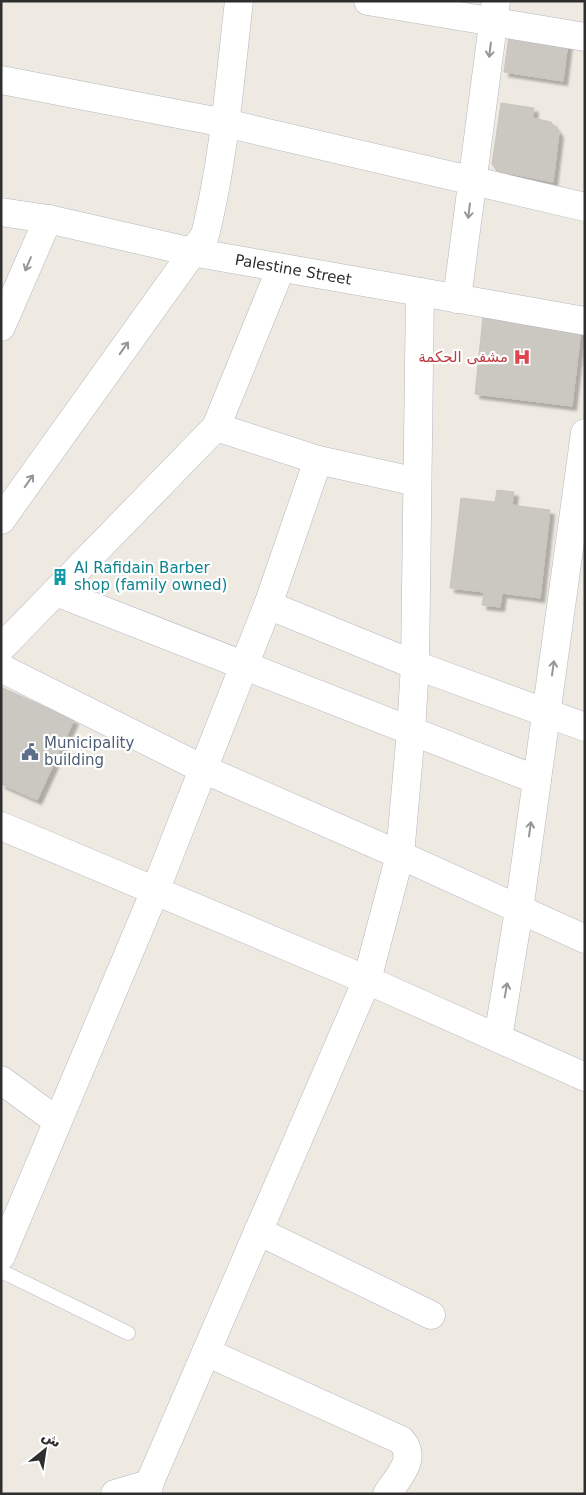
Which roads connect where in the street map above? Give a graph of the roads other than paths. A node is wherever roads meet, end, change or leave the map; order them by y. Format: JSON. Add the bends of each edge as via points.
{"nodes":[{"id":1,"x":240,"y":1,"type":"edge"},
{"id":2,"x":368,"y":1,"type":"edge"},
{"id":3,"x":494,"y":12,"type":"edge"},
{"id":4,"x":585,"y":37,"type":"edge"},
{"id":5,"x":1,"y":80,"type":"edge"},
{"id":6,"x":225,"y":123,"type":"junction"},
{"id":7,"x":473,"y":182,"type":"junction"},
{"id":8,"x":585,"y":206,"type":"edge"},
{"id":9,"x":1,"y":212,"type":"edge"},
{"id":10,"x":48,"y":219,"type":"junction"},
{"id":11,"x":192,"y":252,"type":"junction"},
{"id":12,"x":281,"y":268,"type":"junction"},
{"id":13,"x":420,"y":292,"type":"junction"},
{"id":14,"x":458,"y":299,"type":"junction"},
{"id":15,"x":585,"y":321,"type":"edge"},
{"id":16,"x":1,"y":327,"type":"edge"},
{"id":17,"x":216,"y":427,"type":"junction"},
{"id":18,"x":585,"y":433,"type":"edge"},
{"id":19,"x":318,"y":460,"type":"junction"},
{"id":20,"x":417,"y":482,"type":"junction"},
{"id":21,"x":579,"y":512,"type":"edge"},
{"id":22,"x":1,"y":520,"type":"edge"},
{"id":23,"x":56,"y":592,"type":"junction"},
{"id":24,"x":268,"y":605,"type":"junction"},
{"id":25,"x":1,"y":648,"type":"edge"},
{"id":26,"x":244,"y":666,"type":"junction"},
{"id":27,"x":415,"y":666,"type":"junction"},
{"id":28,"x":1,"y":668,"type":"edge"},
{"id":29,"x":546,"y":713,"type":"junction"},
{"id":30,"x":585,"y":727,"type":"edge"},
{"id":31,"x":411,"y":731,"type":"junction"},
{"id":32,"x":203,"y":769,"type":"junction"},
{"id":33,"x":537,"y":780,"type":"junction"},
{"id":34,"x":4,"y":833,"type":"edge"},
{"id":35,"x":400,"y":855,"type":"junction"},
{"id":36,"x":155,"y":891,"type":"junction"},
{"id":37,"x":519,"y":910,"type":"junction"},
{"id":38,"x":585,"y":940,"type":"edge"},
{"id":39,"x":367,"y":980,"type":"junction"},
{"id":40,"x":498,"y":1038,"type":"junction"},
{"id":41,"x":585,"y":1077,"type":"edge"},
{"id":42,"x":1,"y":1080,"type":"edge"},
{"id":43,"x":57,"y":1121,"type":"junction"},
{"id":44,"x":258,"y":1232,"type":"junction"},
{"id":45,"x":1,"y":1256,"type":"edge"},
{"id":46,"x":1,"y":1271,"type":"edge"},
{"id":47,"x":431,"y":1315,"type":"dead end"},
{"id":48,"x":128,"y":1334,"type":"dead end"},
{"id":49,"x":206,"y":1352,"type":"junction"},
{"id":50,"x":148,"y":1489,"type":"edge"},
{"id":51,"x":114,"y":1494,"type":"edge"},
{"id":52,"x":387,"y":1494,"type":"edge"}],
"edges":[{"from":1,"to":6,"type":"street"},
{"from":2,"to":3,"type":"street"},
{"from":3,"to":4,"type":"street"},
{"from":3,"to":7,"type":"street","one_way":true},
{"from":5,"to":6,"type":"street"},
{"from":6,"to":7,"type":"street"},
{"from":6,"to":11,"type":"street","via":[[205,235]]},
{"from":7,"to":8,"type":"street"},
{"from":7,"to":14,"type":"street","one_way":true},
{"from":9,"to":10,"type":"street","name":"Palestine Street"},
{"from":10,"to":11,"type":"street","name":"Palestine Street"},
{"from":10,"to":16,"type":"street","one_way":true},
{"from":11,"to":12,"type":"street","name":"Palestine Street"},
{"from":22,"to":11,"type":"street","one_way":true},
{"from":12,"to":13,"type":"street","name":"Palestine Street"},
{"from":12,"to":17,"type":"street"},
{"from":13,"to":14,"type":"street","name":"Palestine Street"},
{"from":13,"to":20,"type":"street"},
{"from":14,"to":15,"type":"street","name":"Palestine Street"},
{"from":17,"to":19,"type":"street"},
{"from":17,"to":23,"type":"street"},
{"from":18,"to":21,"type":"street"},
{"from":19,"to":20,"type":"street"},
{"from":19,"to":24,"type":"street"},
{"from":20,"to":27,"type":"street"},
{"from":29,"to":21,"type":"street","one_way":true},
{"from":23,"to":25,"type":"street"},
{"from":23,"to":26,"type":"street"},
{"from":24,"to":26,"type":"street"},
{"from":24,"to":27,"type":"street"},
{"from":26,"to":31,"type":"street"},
{"from":26,"to":32,"type":"street"},
{"from":27,"to":29,"type":"street"},
{"from":27,"to":31,"type":"street"},
{"from":28,"to":32,"type":"street"},
{"from":29,"to":30,"type":"street"},
{"from":29,"to":33,"type":"street"},
{"from":31,"to":33,"type":"street"},
{"from":31,"to":35,"type":"street"},
{"from":32,"to":35,"type":"street"},
{"from":32,"to":36,"type":"street"},
{"from":37,"to":33,"type":"street","one_way":true},
{"from":34,"to":36,"type":"street"},
{"from":35,"to":37,"type":"street"},
{"from":35,"to":39,"type":"street"},
{"from":36,"to":39,"type":"street"},
{"from":36,"to":43,"type":"street"},
{"from":37,"to":38,"type":"street"},
{"from":40,"to":37,"type":"street","one_way":true},
{"from":39,"to":40,"type":"street"},
{"from":39,"to":44,"type":"street"},
{"from":40,"to":41,"type":"street"},
{"from":42,"to":43,"type":"street"},
{"from":43,"to":45,"type":"street"},
{"from":44,"to":47,"type":"street"},
{"from":44,"to":49,"type":"street"},
{"from":46,"to":48,"type":"lane"},
{"from":49,"to":50,"type":"street"},
{"from":49,"to":52,"type":"street","via":[[401,1440],[408,1450],[408,1463]]},
{"from":50,"to":51,"type":"street"}]}
